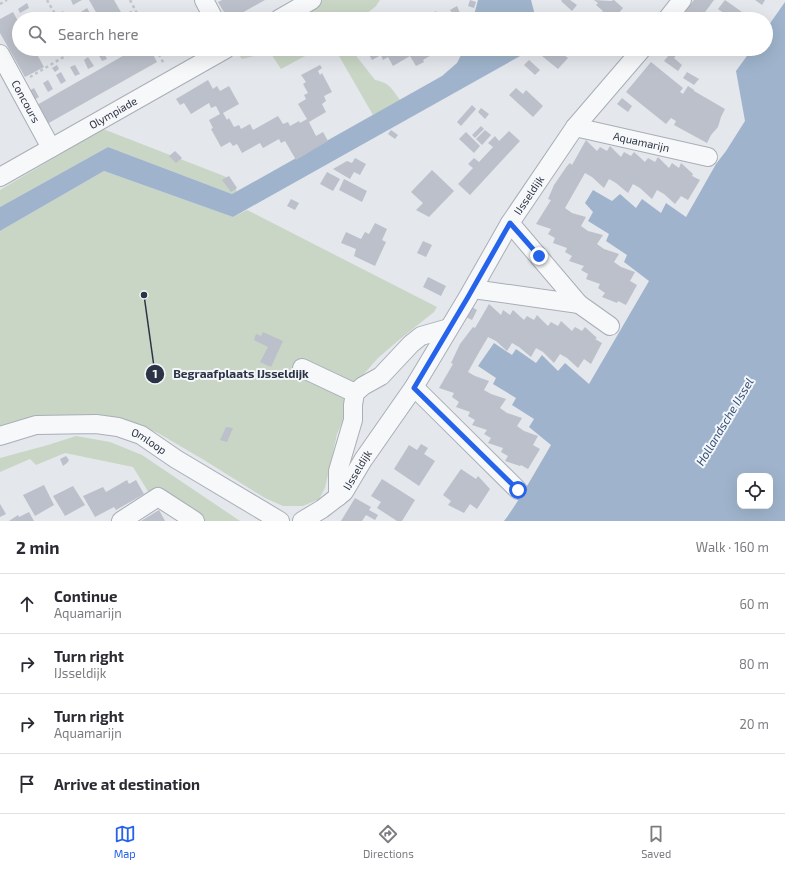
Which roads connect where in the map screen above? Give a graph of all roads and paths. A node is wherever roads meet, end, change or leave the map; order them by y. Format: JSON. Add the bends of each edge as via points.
{"nodes":[{"id":1,"x":7,"y":0,"type":"edge"},
{"id":2,"x":47,"y":0,"type":"edge"},
{"id":3,"x":130,"y":0,"type":"edge"},
{"id":4,"x":204,"y":0,"type":"edge"},
{"id":5,"x":312,"y":0,"type":"edge"},
{"id":6,"x":682,"y":0,"type":"edge"},
{"id":7,"x":0,"y":4,"type":"edge"},
{"id":8,"x":135,"y":10,"type":"joint"},
{"id":9,"x":54,"y":12,"type":"edge"},
{"id":10,"x":131,"y":12,"type":"edge"},
{"id":11,"x":210,"y":12,"type":"edge"},
{"id":12,"x":291,"y":12,"type":"edge"},
{"id":13,"x":673,"y":12,"type":"edge"},
{"id":14,"x":0,"y":54,"type":"edge"},
{"id":15,"x":65,"y":56,"type":"edge"},
{"id":16,"x":214,"y":56,"type":"edge"},
{"id":17,"x":636,"y":56,"type":"edge"},
{"id":18,"x":17,"y":85,"type":"junction"},
{"id":19,"x":575,"y":127,"type":"junction"},
{"id":20,"x":51,"y":148,"type":"junction"},
{"id":21,"x":708,"y":157,"type":"dead end"},
{"id":22,"x":0,"y":177,"type":"edge"},
{"id":23,"x":510,"y":223,"type":"junction"},
{"id":24,"x":473,"y":289,"type":"junction"},
{"id":25,"x":579,"y":304,"type":"junction"},
{"id":26,"x":610,"y":326,"type":"dead end"},
{"id":27,"x":449,"y":328,"type":"junction"},
{"id":28,"x":302,"y":368,"type":"dead end"},
{"id":29,"x":414,"y":388,"type":"junction"},
{"id":30,"x":355,"y":393,"type":"junction"},
{"id":31,"x":0,"y":436,"type":"edge"},
{"id":32,"x":518,"y":490,"type":"dead end"},
{"id":33,"x":338,"y":497,"type":"junction"},
{"id":34,"x":121,"y":521,"type":"edge"},
{"id":35,"x":195,"y":521,"type":"edge"},
{"id":36,"x":280,"y":521,"type":"edge"},
{"id":37,"x":302,"y":521,"type":"edge"}],
"edges":[{"from":1,"to":7,"type":"path"},
{"from":2,"to":9,"type":"path"},
{"from":3,"to":8,"type":"path"},
{"from":4,"to":11,"type":"street"},
{"from":5,"to":12,"type":"street"},
{"from":6,"to":13,"type":"street"},
{"from":8,"to":10,"type":"path"},
{"from":14,"to":18,"type":"street","name":"Concours"},
{"from":15,"to":18,"type":"path"},
{"from":16,"to":20,"type":"street","name":"Olympiade"},
{"from":17,"to":19,"type":"street","name":"IJsseldijk"},
{"from":18,"to":20,"type":"street","name":"Concours"},
{"from":19,"to":21,"type":"street","name":"Aquamarijn"},
{"from":19,"to":23,"type":"street","name":"IJsseldijk"},
{"from":20,"to":22,"type":"street","name":"Olympiade"},
{"from":23,"to":24,"type":"street","name":"IJsseldijk"},
{"from":23,"to":25,"type":"street"},
{"from":24,"to":25,"type":"street"},
{"from":24,"to":27,"type":"street","name":"IJsseldijk"},
{"from":25,"to":26,"type":"street"},
{"from":27,"to":29,"type":"street","name":"IJsseldijk"},
{"from":27,"to":30,"type":"street","via":[[421,336],[381,376]]},
{"from":28,"to":30,"type":"street"},
{"from":29,"to":32,"type":"street"},
{"from":29,"to":33,"type":"street","name":"IJsseldijk","via":[[363,460],[344,492]]},
{"from":30,"to":33,"type":"street","via":[[353,420],[338,472]]},
{"from":31,"to":36,"type":"street","name":"Omloop","via":[[36,426],[96,424],[118,427],[141,435]]},
{"from":33,"to":37,"type":"street","name":"IJsseldijk"},
{"from":34,"to":35,"type":"street","via":[[158,497]]}]}
